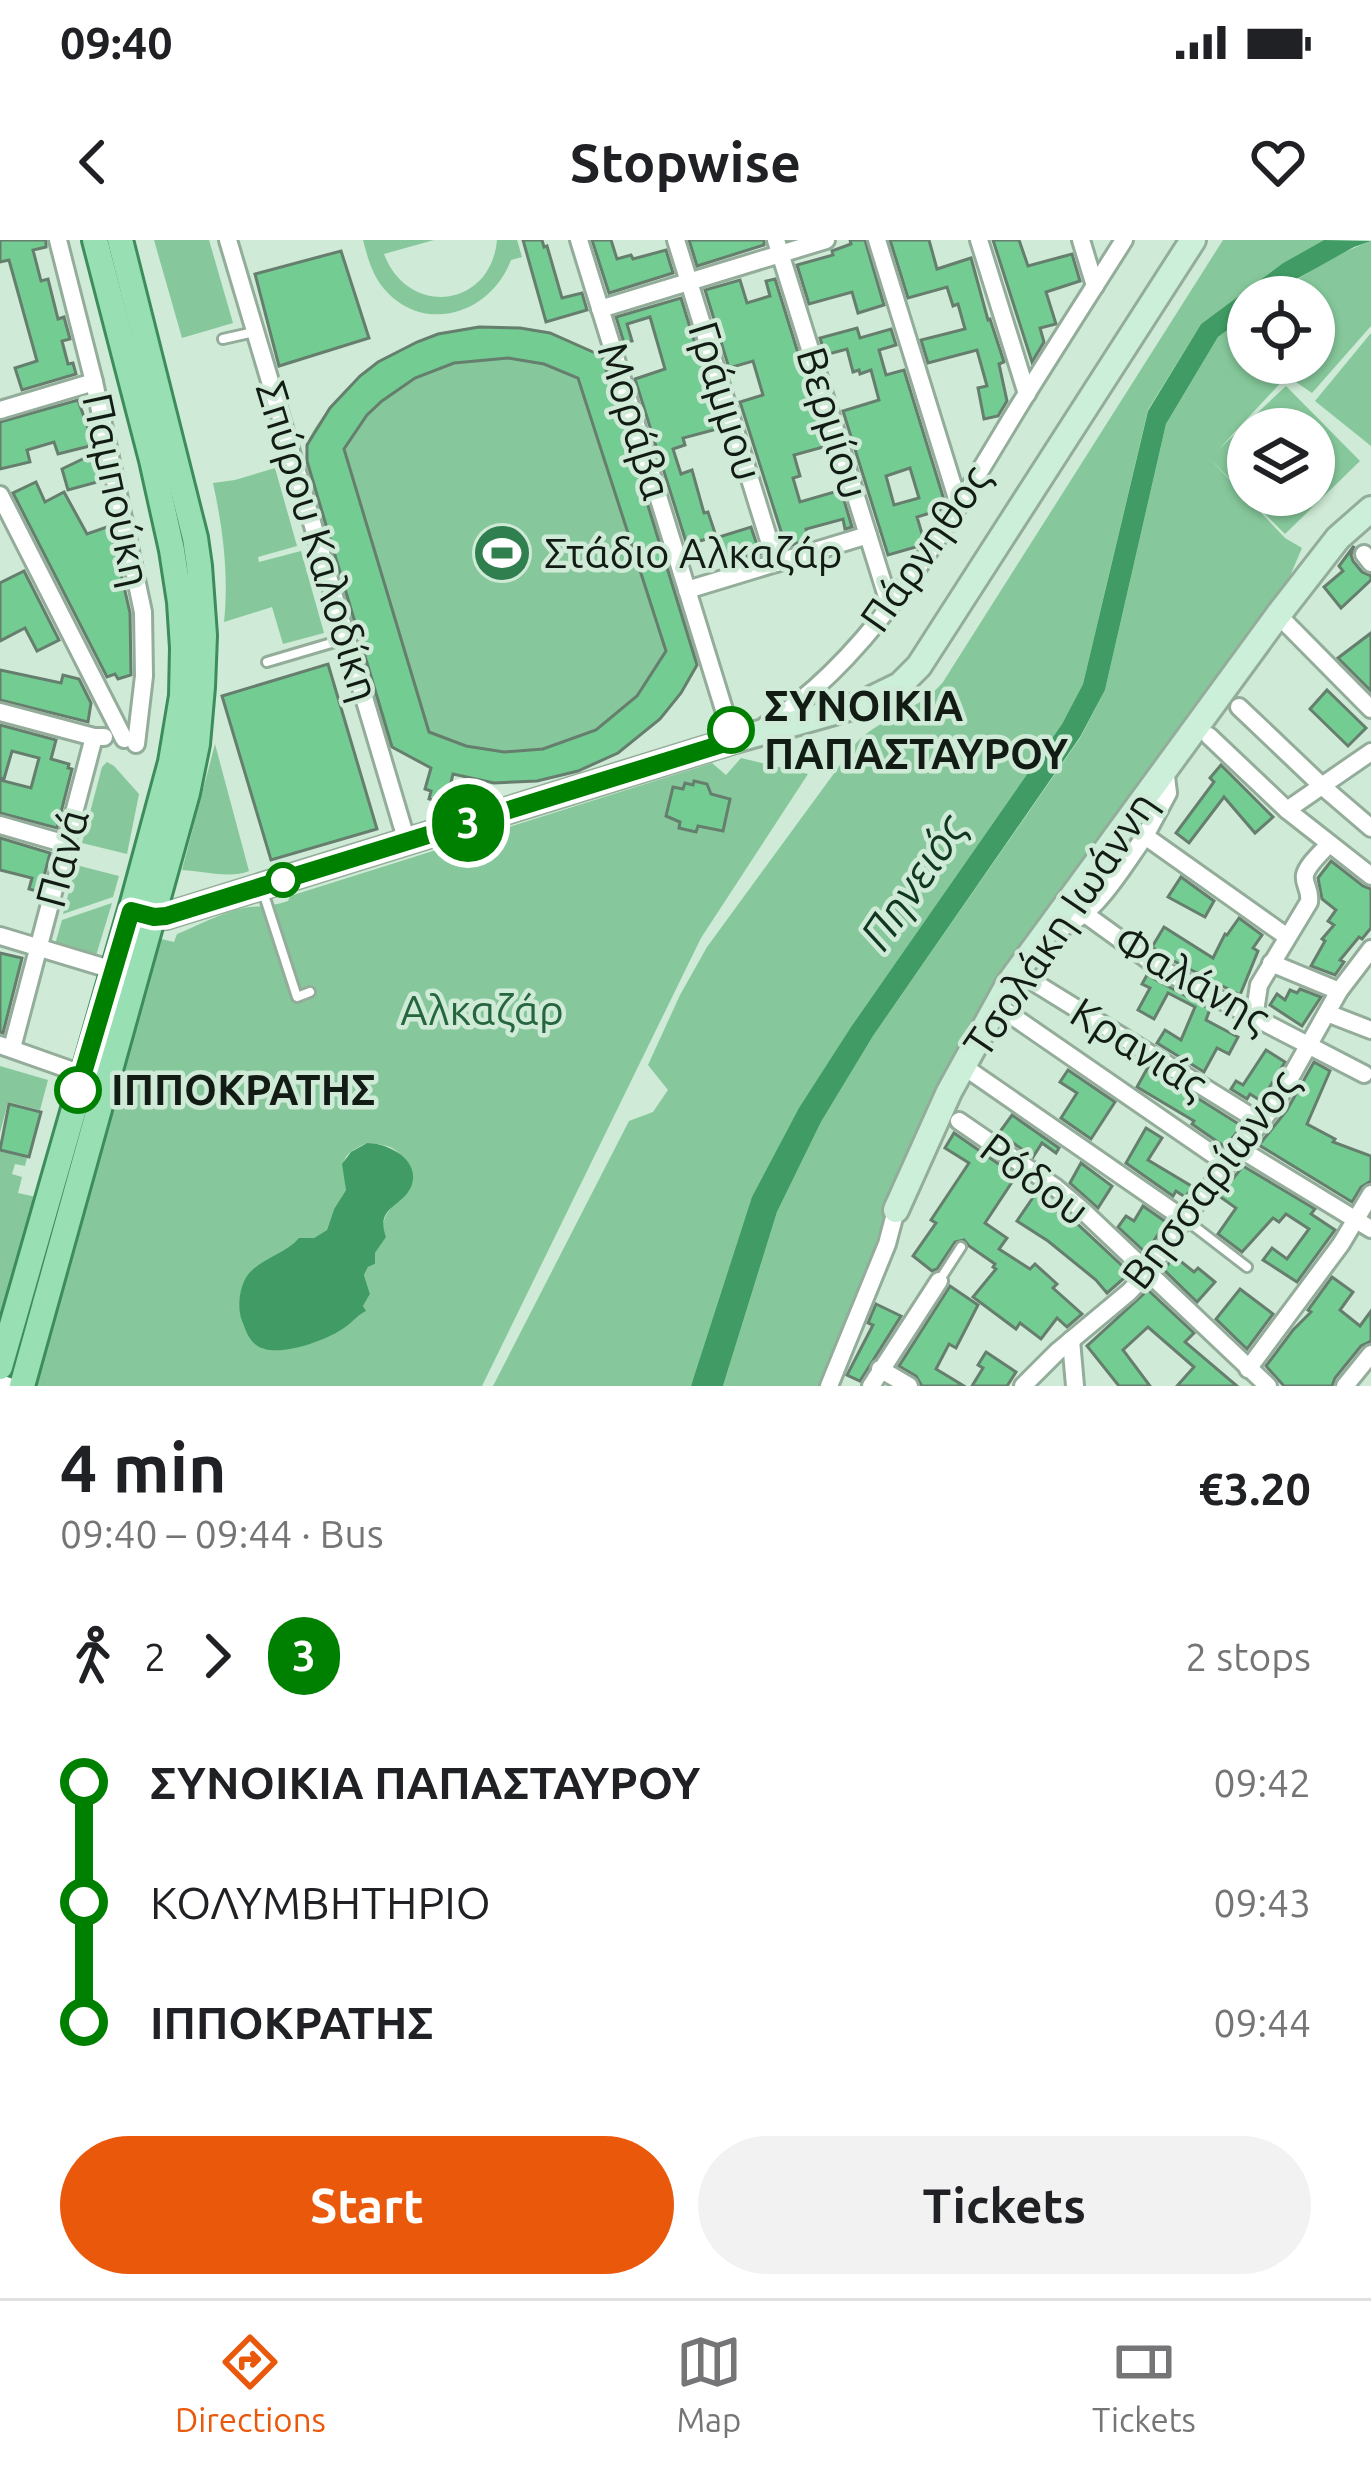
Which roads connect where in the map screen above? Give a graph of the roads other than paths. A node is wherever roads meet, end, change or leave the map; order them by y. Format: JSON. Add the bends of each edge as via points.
{"nodes":[{"id":1,"x":58,"y":240,"type":"edge"},
{"id":2,"x":95,"y":240,"type":"edge"},
{"id":3,"x":120,"y":240,"type":"edge"},
{"id":4,"x":228,"y":240,"type":"edge"},
{"id":5,"x":579,"y":240,"type":"edge"},
{"id":6,"x":676,"y":240,"type":"edge"},
{"id":7,"x":826,"y":240,"type":"edge"},
{"id":8,"x":877,"y":240,"type":"edge"},
{"id":9,"x":979,"y":240,"type":"edge"},
{"id":10,"x":1081,"y":240,"type":"edge"},
{"id":11,"x":1124,"y":240,"type":"edge"},
{"id":12,"x":1192,"y":240,"type":"edge"},
{"id":13,"x":779,"y":247,"type":"edge"},
{"id":14,"x":689,"y":282,"type":"junction"},
{"id":15,"x":1095,"y":286,"type":"junction"},
{"id":16,"x":601,"y":309,"type":"junction"},
{"id":17,"x":256,"y":331,"type":"junction"},
{"id":18,"x":223,"y":339,"type":"dead end"},
{"id":19,"x":94,"y":382,"type":"junction"},
{"id":20,"x":1027,"y":394,"type":"junction"},
{"id":21,"x":0,"y":410,"type":"edge"},
{"id":22,"x":2,"y":505,"type":"edge"},
{"id":23,"x":959,"y":505,"type":"junction"},
{"id":24,"x":1371,"y":509,"type":"edge"},
{"id":25,"x":868,"y":535,"type":"junction"},
{"id":26,"x":776,"y":563,"type":"junction"},
{"id":27,"x":687,"y":590,"type":"junction"},
{"id":28,"x":890,"y":606,"type":"junction"},
{"id":29,"x":1278,"y":615,"type":"junction"},
{"id":30,"x":347,"y":638,"type":"junction"},
{"id":31,"x":267,"y":662,"type":"dead end"},
{"id":32,"x":1239,"y":707,"type":"dead end"},
{"id":33,"x":1371,"y":709,"type":"edge"},
{"id":34,"x":0,"y":712,"type":"edge"},
{"id":35,"x":1209,"y":736,"type":"dead end"},
{"id":36,"x":94,"y":737,"type":"junction"},
{"id":37,"x":735,"y":740,"type":"junction"},
{"id":38,"x":130,"y":741,"type":"junction"},
{"id":39,"x":1371,"y":752,"type":"edge"},
{"id":40,"x":171,"y":762,"type":"junction"},
{"id":41,"x":1165,"y":768,"type":"junction"},
{"id":42,"x":1322,"y":786,"type":"junction"},
{"id":43,"x":1287,"y":810,"type":"junction"},
{"id":44,"x":0,"y":825,"type":"edge"},
{"id":45,"x":1371,"y":828,"type":"edge"},
{"id":46,"x":1144,"y":836,"type":"junction"},
{"id":47,"x":407,"y":842,"type":"junction"},
{"id":48,"x":66,"y":844,"type":"junction"},
{"id":49,"x":1329,"y":844,"type":"junction"},
{"id":50,"x":1371,"y":876,"type":"edge"},
{"id":51,"x":261,"y":887,"type":"junction"},
{"id":52,"x":1085,"y":914,"type":"junction"},
{"id":53,"x":150,"y":915,"type":"junction"},
{"id":54,"x":1048,"y":933,"type":"junction"},
{"id":55,"x":0,"y":936,"type":"edge"},
{"id":56,"x":1286,"y":936,"type":"junction"},
{"id":57,"x":37,"y":946,"type":"junction"},
{"id":58,"x":1371,"y":949,"type":"edge"},
{"id":59,"x":1271,"y":963,"type":"junction"},
{"id":60,"x":1018,"y":973,"type":"junction"},
{"id":61,"x":124,"y":974,"type":"junction"},
{"id":62,"x":1339,"y":991,"type":"junction"},
{"id":63,"x":310,"y":992,"type":"dead end"},
{"id":64,"x":998,"y":1006,"type":"junction"},
{"id":65,"x":1328,"y":1013,"type":"junction"},
{"id":66,"x":1254,"y":1018,"type":"junction"},
{"id":67,"x":1371,"y":1030,"type":"edge"},
{"id":68,"x":1308,"y":1046,"type":"junction"},
{"id":69,"x":6,"y":1047,"type":"edge"},
{"id":70,"x":963,"y":1066,"type":"junction"},
{"id":71,"x":82,"y":1074,"type":"junction"},
{"id":72,"x":1364,"y":1074,"type":"dead end"},
{"id":73,"x":958,"y":1121,"type":"dead end"},
{"id":74,"x":1260,"y":1122,"type":"junction"},
{"id":75,"x":1240,"y":1149,"type":"junction"},
{"id":76,"x":1228,"y":1164,"type":"junction"},
{"id":77,"x":1371,"y":1194,"type":"edge"},
{"id":78,"x":896,"y":1210,"type":"joint"},
{"id":79,"x":1184,"y":1219,"type":"junction"},
{"id":80,"x":1363,"y":1224,"type":"edge"},
{"id":81,"x":961,"y":1247,"type":"dead end"},
{"id":82,"x":1247,"y":1267,"type":"dead end"},
{"id":83,"x":1148,"y":1272,"type":"junction"},
{"id":84,"x":939,"y":1280,"type":"joint"},
{"id":85,"x":1071,"y":1340,"type":"junction"},
{"id":86,"x":1371,"y":1354,"type":"edge"},
{"id":87,"x":0,"y":1367,"type":"edge"},
{"id":88,"x":880,"y":1369,"type":"junction"},
{"id":89,"x":1248,"y":1369,"type":"junction"},
{"id":90,"x":0,"y":1383,"type":"edge"},
{"id":91,"x":9,"y":1386,"type":"edge"},
{"id":92,"x":22,"y":1386,"type":"edge"},
{"id":93,"x":830,"y":1386,"type":"edge"},
{"id":94,"x":871,"y":1386,"type":"edge"},
{"id":95,"x":908,"y":1386,"type":"edge"},
{"id":96,"x":1024,"y":1386,"type":"edge"},
{"id":97,"x":1075,"y":1386,"type":"edge"},
{"id":98,"x":1268,"y":1386,"type":"edge"},
{"id":99,"x":1345,"y":1386,"type":"edge"}],
"edges":[{"from":1,"to":19,"type":"street","name":"Παμπούκη"},
{"from":2,"to":40,"type":"main road","via":[[180,602],[182,696]]},
{"from":3,"to":53,"type":"main road","via":[[195,538],[203,607],[197,744]]},
{"from":4,"to":17,"type":"street","name":"Σπύρου Καλοδίκη"},
{"from":5,"to":16,"type":"street","name":"Μοράβα"},
{"from":6,"to":14,"type":"street","name":"Γράμμου"},
{"from":7,"to":13,"type":"street"},
{"from":8,"to":23,"type":"street"},
{"from":9,"to":20,"type":"street"},
{"from":10,"to":15,"type":"street"},
{"from":11,"to":15,"type":"street","name":"Πάρνηθος"},
{"from":12,"to":37,"type":"street","via":[[919,666],[859,705]]},
{"from":13,"to":14,"type":"street"},
{"from":13,"to":25,"type":"street","name":"Βερμίου"},
{"from":14,"to":16,"type":"street"},
{"from":14,"to":26,"type":"street","name":"Γράμμου"},
{"from":15,"to":20,"type":"street","name":"Πάρνηθος"},
{"from":16,"to":27,"type":"street","name":"Μοράβα"},
{"from":17,"to":18,"type":"lane"},
{"from":17,"to":30,"type":"street","name":"Σπύρου Καλοδίκη"},
{"from":19,"to":21,"type":"street"},
{"from":19,"to":38,"type":"street","name":"Παμπούκη","via":[[143,612],[144,676]]},
{"from":20,"to":23,"type":"street","name":"Πάρνηθος"},
{"from":22,"to":38,"type":"street"},
{"from":23,"to":28,"type":"street","name":"Πάρνηθος"},
{"from":24,"to":29,"type":"street","name":"Τσολάκη Ιωάννη"},
{"from":25,"to":26,"type":"street"},
{"from":25,"to":28,"type":"street","name":"Βερμίου"},
{"from":26,"to":27,"type":"street"},
{"from":27,"to":37,"type":"street","name":"Μοράβα"},
{"from":28,"to":37,"type":"street","name":"Πάρνηθος","via":[[791,706]]},
{"from":29,"to":33,"type":"street"},
{"from":29,"to":41,"type":"street","name":"Τσολάκη Ιωάννη"},
{"from":30,"to":31,"type":"lane"},
{"from":30,"to":47,"type":"street","name":"Σπύρου Καλοδίκη"},
{"from":32,"to":42,"type":"street"},
{"from":34,"to":36,"type":"street"},
{"from":35,"to":43,"type":"street"},
{"from":36,"to":38,"type":"street"},
{"from":36,"to":48,"type":"street","name":"Πανά"},
{"from":37,"to":47,"type":"street","name":"Πάρνηθος"},
{"from":38,"to":40,"type":"street"},
{"from":39,"to":42,"type":"street"},
{"from":40,"to":53,"type":"main road"},
{"from":41,"to":46,"type":"street","via":[[1168,793]]},
{"from":41,"to":54,"type":"street","name":"Τσολάκη Ιωάννη"},
{"from":42,"to":43,"type":"street"},
{"from":42,"to":45,"type":"street"},
{"from":43,"to":49,"type":"street"},
{"from":44,"to":48,"type":"street"},
{"from":46,"to":52,"type":"street"},
{"from":46,"to":56,"type":"street"},
{"from":47,"to":51,"type":"street","name":"Πάρνηθος"},
{"from":48,"to":57,"type":"street","name":"Πανά"},
{"from":49,"to":50,"type":"street"},
{"from":49,"to":56,"type":"street","via":[[1306,872],[1311,896]]},
{"from":51,"to":53,"type":"street","name":"Πάρνηθος"},
{"from":51,"to":63,"type":"lane","via":[[297,997]]},
{"from":52,"to":54,"type":"street"},
{"from":52,"to":66,"type":"street","name":"Φαλάνης","via":[[1161,969]]},
{"from":53,"to":61,"type":"main road"},
{"from":54,"to":60,"type":"street","name":"Τσολάκη Ιωάννη"},
{"from":55,"to":57,"type":"street"},
{"from":56,"to":59,"type":"street"},
{"from":57,"to":61,"type":"street"},
{"from":57,"to":69,"type":"street","name":"Πανά"},
{"from":58,"to":62,"type":"street","name":"Βησσαρίωνος"},
{"from":59,"to":62,"type":"street"},
{"from":59,"to":66,"type":"street"},
{"from":60,"to":64,"type":"street","name":"Τσολάκη Ιωάννη"},
{"from":60,"to":74,"type":"street","name":"Κρανιάς"},
{"from":61,"to":71,"type":"main road"},
{"from":61,"to":92,"type":"main road"},
{"from":62,"to":65,"type":"street","name":"Βησσαρίωνος"},
{"from":64,"to":70,"type":"street","name":"Τσολάκη Ιωάννη"},
{"from":64,"to":76,"type":"street"},
{"from":65,"to":67,"type":"street"},
{"from":65,"to":68,"type":"street","name":"Βησσαρίωνος"},
{"from":66,"to":68,"type":"street","name":"Φαλάνης"},
{"from":68,"to":72,"type":"street","name":"Φαλάνης"},
{"from":68,"to":74,"type":"street","name":"Βησσαρίωνος"},
{"from":69,"to":71,"type":"street"},
{"from":70,"to":78,"type":"street","name":"Τσολάκη Ιωάννη"},
{"from":70,"to":79,"type":"street"},
{"from":71,"to":87,"type":"main road"},
{"from":73,"to":83,"type":"street","name":"Ρόδου","via":[[1055,1187]]},
{"from":74,"to":75,"type":"street","name":"Βησσαρίωνος"},
{"from":75,"to":76,"type":"street","name":"Βησσαρίωνος"},
{"from":75,"to":80,"type":"street"},
{"from":76,"to":79,"type":"street","name":"Βησσαρίωνος"},
{"from":77,"to":80,"type":"street"},
{"from":78,"to":93,"type":"street","name":"Τσολάκη Ιωάννη"},
{"from":79,"to":82,"type":"lane"},
{"from":79,"to":83,"type":"street","name":"Βησσαρίωνος"},
{"from":80,"to":89,"type":"street"},
{"from":81,"to":84,"type":"lane"},
{"from":83,"to":85,"type":"street","name":"Βησσαρίωνος"},
{"from":83,"to":89,"type":"street","name":"Ρόδου"},
{"from":84,"to":88,"type":"street"},
{"from":85,"to":96,"type":"street","name":"Βησσαρίωνος"},
{"from":85,"to":97,"type":"street"},
{"from":86,"to":99,"type":"street"},
{"from":88,"to":94,"type":"street"},
{"from":88,"to":95,"type":"street"},
{"from":89,"to":98,"type":"street","name":"Ρόδου"},
{"from":90,"to":91,"type":"street"}]}
